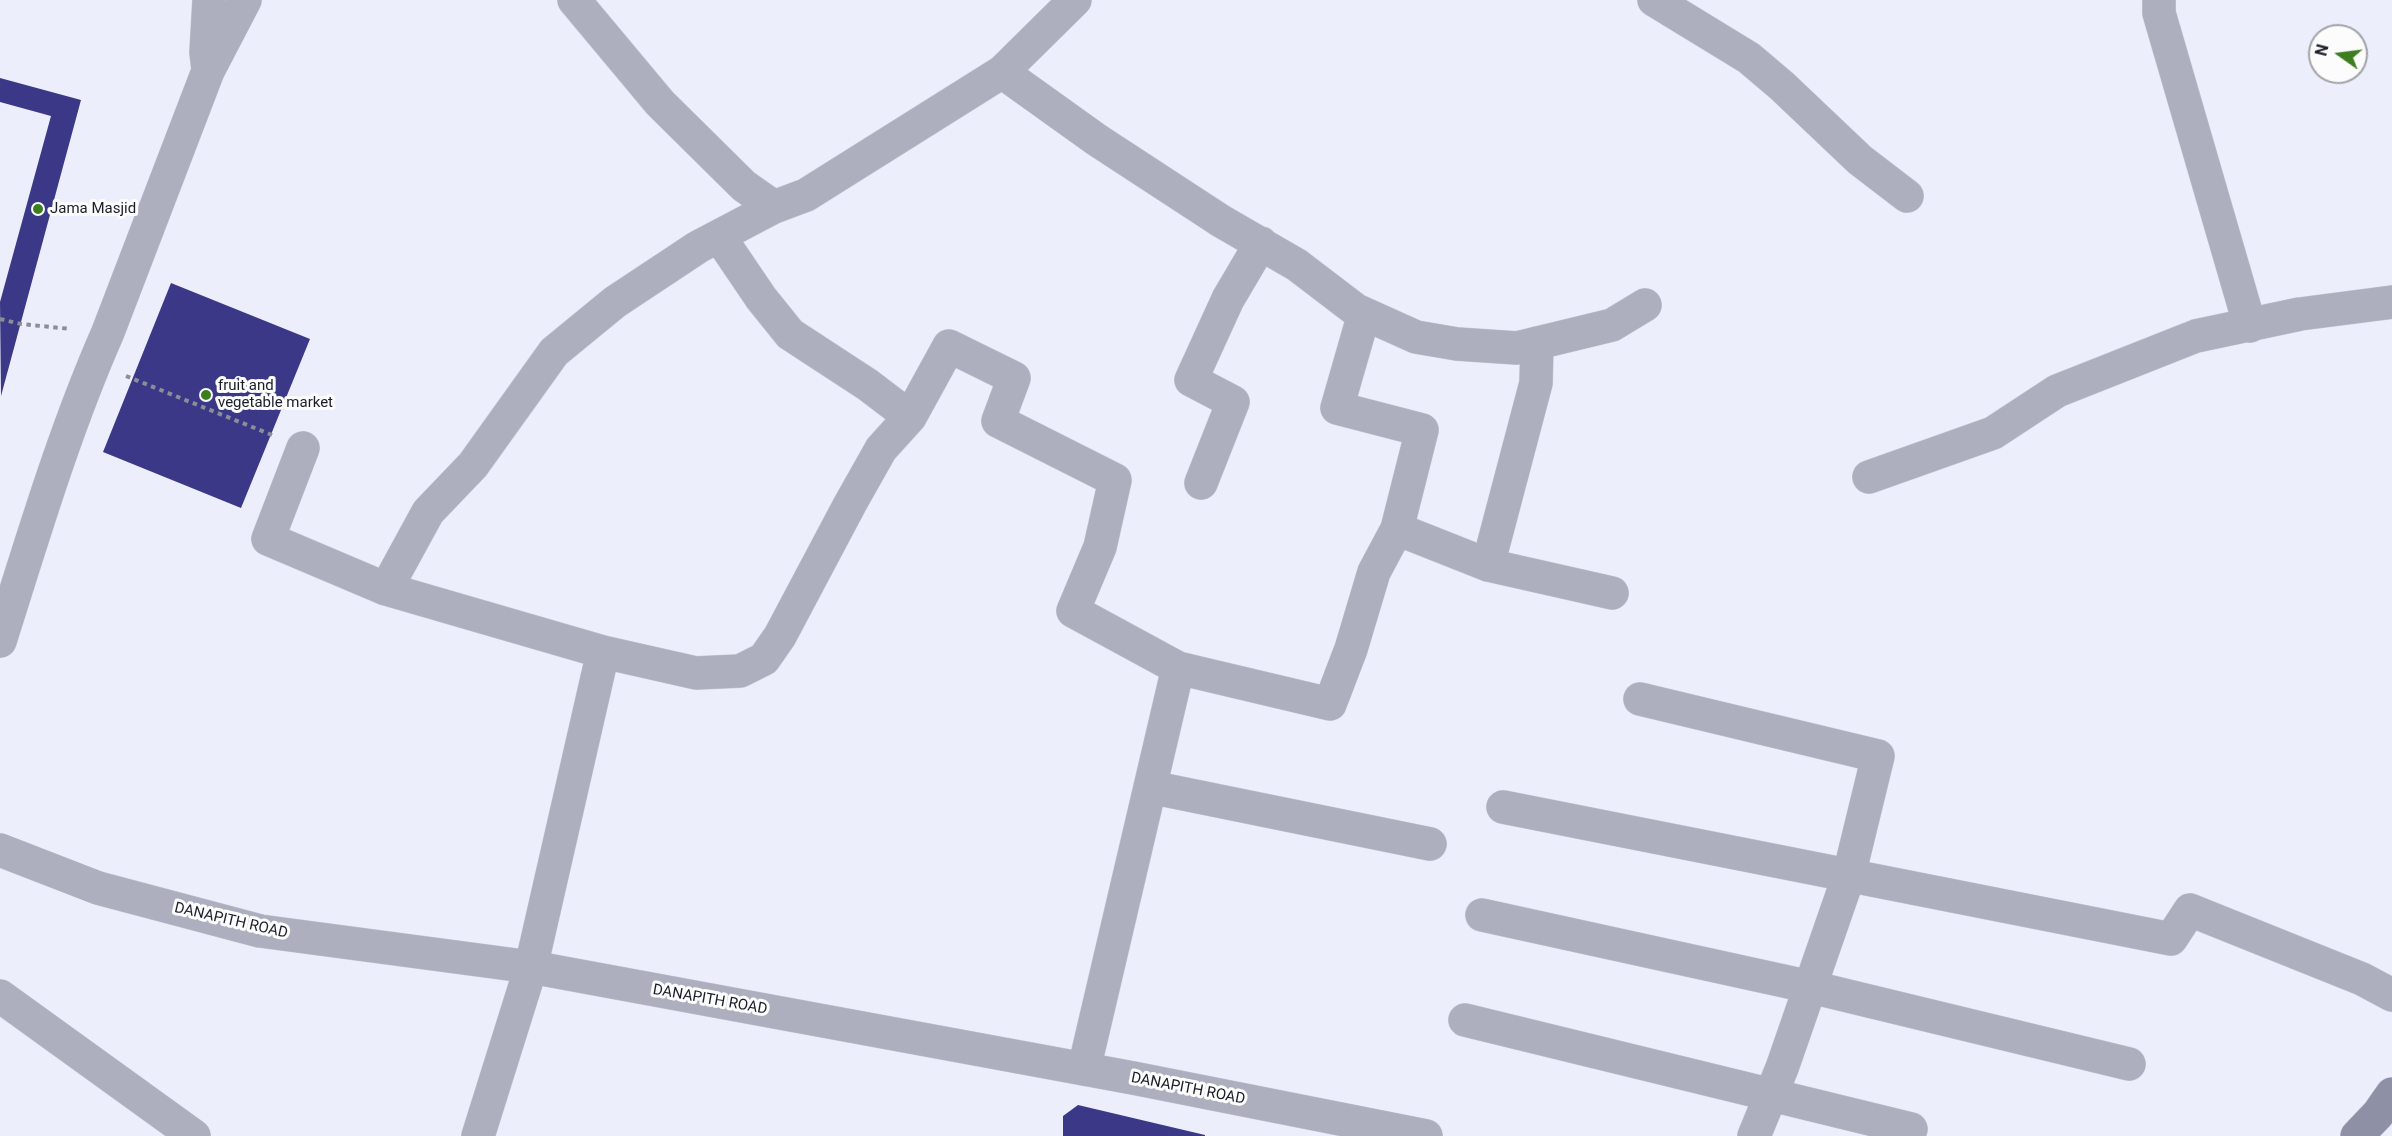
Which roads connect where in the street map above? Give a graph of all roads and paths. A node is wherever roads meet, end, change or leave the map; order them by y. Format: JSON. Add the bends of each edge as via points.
{"nodes":[{"id":1,"x":209,"y":0,"type":"edge"},
{"id":2,"x":245,"y":0,"type":"edge"},
{"id":3,"x":574,"y":0,"type":"edge"},
{"id":4,"x":1075,"y":0,"type":"edge"},
{"id":5,"x":1654,"y":0,"type":"edge"},
{"id":6,"x":2159,"y":0,"type":"edge"},
{"id":7,"x":208,"y":71,"type":"junction"},
{"id":8,"x":1002,"y":72,"type":"junction"},
{"id":9,"x":1907,"y":195,"type":"dead end"},
{"id":10,"x":774,"y":207,"type":"junction"},
{"id":11,"x":719,"y":236,"type":"junction"},
{"id":12,"x":1261,"y":243,"type":"junction"},
{"id":13,"x":2392,"y":302,"type":"edge"},
{"id":14,"x":1645,"y":306,"type":"dead end"},
{"id":15,"x":1364,"y":314,"type":"junction"},
{"id":16,"x":0,"y":319,"type":"edge"},
{"id":17,"x":2250,"y":326,"type":"junction"},
{"id":18,"x":108,"y":332,"type":"junction"},
{"id":19,"x":1537,"y":343,"type":"junction"},
{"id":20,"x":118,"y":374,"type":"dead end"},
{"id":21,"x":909,"y":417,"type":"junction"},
{"id":22,"x":303,"y":448,"type":"joint"},
{"id":23,"x":1869,"y":477,"type":"dead end"},
{"id":24,"x":1202,"y":483,"type":"dead end"},
{"id":25,"x":1397,"y":529,"type":"junction"},
{"id":26,"x":1488,"y":564,"type":"junction"},
{"id":27,"x":386,"y":589,"type":"junction"},
{"id":28,"x":1612,"y":592,"type":"dead end"},
{"id":29,"x":0,"y":641,"type":"edge"},
{"id":30,"x":603,"y":651,"type":"junction"},
{"id":31,"x":1178,"y":668,"type":"junction"},
{"id":32,"x":1640,"y":699,"type":"dead end"},
{"id":33,"x":1150,"y":787,"type":"junction"},
{"id":34,"x":1503,"y":807,"type":"dead end"},
{"id":35,"x":1430,"y":844,"type":"dead end"},
{"id":36,"x":0,"y":850,"type":"edge"},
{"id":37,"x":1849,"y":875,"type":"junction"},
{"id":38,"x":1482,"y":915,"type":"dead end"},
{"id":39,"x":531,"y":967,"type":"junction"},
{"id":40,"x":1811,"y":987,"type":"junction"},
{"id":41,"x":2392,"y":995,"type":"edge"},
{"id":42,"x":0,"y":996,"type":"edge"},
{"id":43,"x":1465,"y":1020,"type":"dead end"},
{"id":44,"x":2129,"y":1064,"type":"dead end"},
{"id":45,"x":1084,"y":1069,"type":"junction"},
{"id":46,"x":1772,"y":1094,"type":"junction"},
{"id":47,"x":2392,"y":1094,"type":"edge"},
{"id":48,"x":1911,"y":1129,"type":"dead end"},
{"id":49,"x":194,"y":1136,"type":"edge"},
{"id":50,"x":478,"y":1136,"type":"edge"},
{"id":51,"x":1426,"y":1136,"type":"edge"},
{"id":52,"x":1754,"y":1136,"type":"edge"},
{"id":53,"x":2357,"y":1136,"type":"edge"}],
"edges":[{"from":1,"to":7,"type":"street"},
{"from":2,"to":7,"type":"street"},
{"from":3,"to":10,"type":"street","via":[[660,103],[744,186]]},
{"from":4,"to":8,"type":"street"},
{"from":5,"to":9,"type":"street","via":[[1749,58],[1860,160]]},
{"from":6,"to":17,"type":"street","via":[[2159,13]]},
{"from":7,"to":18,"type":"street"},
{"from":8,"to":10,"type":"street","via":[[806,195]]},
{"from":8,"to":12,"type":"street","via":[[1096,140]]},
{"from":10,"to":11,"type":"street"},
{"from":11,"to":21,"type":"street","via":[[790,334]]},
{"from":11,"to":27,"type":"street","via":[[615,302],[554,352],[473,465],[428,512]]},
{"from":12,"to":15,"type":"street","via":[[1297,264]]},
{"from":12,"to":24,"type":"street","via":[[1228,299],[1191,380],[1233,402]]},
{"from":13,"to":17,"type":"street","via":[[2300,314]]},
{"from":14,"to":19,"type":"street","via":[[1612,325]]},
{"from":15,"to":19,"type":"street","via":[[1416,337],[1457,344],[1517,348]]},
{"from":15,"to":25,"type":"street","via":[[1337,408],[1422,430]]},
{"from":16,"to":18,"type":"path"},
{"from":17,"to":23,"type":"street","via":[[2196,336],[2057,391],[1993,433]]},
{"from":18,"to":29,"type":"street","via":[[48,490]]},
{"from":19,"to":26,"type":"street","via":[[1536,383]]},
{"from":20,"to":22,"type":"path"},
{"from":21,"to":30,"type":"street","via":[[881,449],[764,659],[740,671],[696,673]]},
{"from":21,"to":31,"type":"street","via":[[949,346],[1014,378],[998,421],[1115,480],[1100,547],[1073,611]]},
{"from":22,"to":27,"type":"street","via":[[268,539]]},
{"from":25,"to":26,"type":"street"},
{"from":25,"to":31,"type":"street","via":[[1374,572],[1330,704]]},
{"from":26,"to":28,"type":"street"},
{"from":27,"to":30,"type":"street"},
{"from":30,"to":39,"type":"street"},
{"from":31,"to":33,"type":"street"},
{"from":32,"to":37,"type":"street","via":[[1878,756]]},
{"from":33,"to":35,"type":"street"},
{"from":33,"to":45,"type":"street"},
{"from":34,"to":37,"type":"street"},
{"from":36,"to":39,"type":"street","name":"DANAPITH ROAD","via":[[98,888],[260,931]]},
{"from":37,"to":40,"type":"street"},
{"from":37,"to":41,"type":"street","via":[[2171,939],[2190,910],[2362,979]]},
{"from":38,"to":40,"type":"street"},
{"from":39,"to":45,"type":"street","name":"DANAPITH ROAD"},
{"from":39,"to":50,"type":"street"},
{"from":40,"to":44,"type":"street"},
{"from":40,"to":46,"type":"street"},
{"from":42,"to":49,"type":"street"},
{"from":43,"to":46,"type":"street"},
{"from":45,"to":51,"type":"street","name":"DANAPITH ROAD"},
{"from":46,"to":48,"type":"street"},
{"from":46,"to":52,"type":"street"},
{"from":47,"to":53,"type":"main road"}]}
